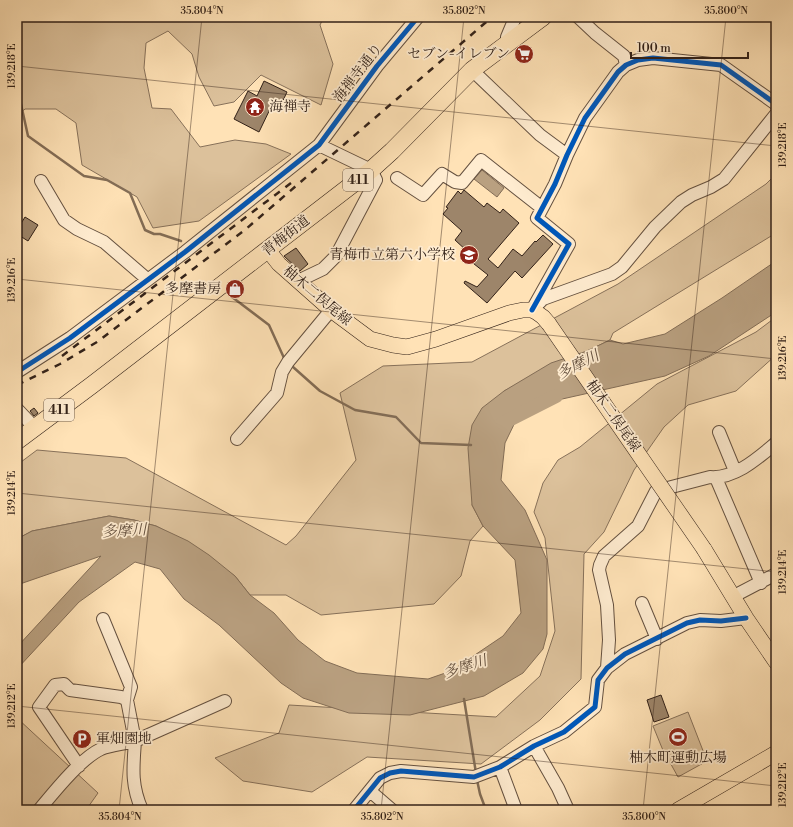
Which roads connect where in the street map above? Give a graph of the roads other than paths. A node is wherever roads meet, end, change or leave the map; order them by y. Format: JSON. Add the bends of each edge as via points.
{"nodes":[{"id":1,"x":418,"y":17,"type":"edge"},
{"id":2,"x":514,"y":17,"type":"edge"},
{"id":3,"x":539,"y":17,"type":"edge"},
{"id":4,"x":578,"y":17,"type":"edge"},
{"id":5,"x":507,"y":43,"type":"junction"},
{"id":6,"x":626,"y":65,"type":"junction"},
{"id":7,"x":472,"y":70,"type":"junction"},
{"id":8,"x":776,"y":104,"type":"edge"},
{"id":9,"x":776,"y":114,"type":"edge"},
{"id":10,"x":319,"y":145,"type":"junction"},
{"id":11,"x":566,"y":155,"type":"junction"},
{"id":12,"x":371,"y":170,"type":"junction"},
{"id":13,"x":397,"y":178,"type":"dead end"},
{"id":14,"x":41,"y":181,"type":"dead end"},
{"id":15,"x":542,"y":208,"type":"junction"},
{"id":16,"x":268,"y":250,"type":"junction"},
{"id":17,"x":147,"y":279,"type":"junction"},
{"id":18,"x":298,"y":281,"type":"junction"},
{"id":19,"x":331,"y":310,"type":"junction"},
{"id":20,"x":532,"y":310,"type":"junction"},
{"id":21,"x":17,"y":372,"type":"edge"},
{"id":22,"x":17,"y":410,"type":"edge"},
{"id":23,"x":35,"y":428,"type":"junction"},
{"id":24,"x":719,"y":432,"type":"dead end"},
{"id":25,"x":237,"y":439,"type":"dead end"},
{"id":26,"x":17,"y":441,"type":"edge"},
{"id":27,"x":776,"y":443,"type":"edge"},
{"id":28,"x":735,"y":471,"type":"junction"},
{"id":29,"x":716,"y":478,"type":"junction"},
{"id":30,"x":776,"y":574,"type":"edge"},
{"id":31,"x":761,"y":583,"type":"junction"},
{"id":32,"x":734,"y":596,"type":"junction"},
{"id":33,"x":642,"y":603,"type":"dead end"},
{"id":34,"x":746,"y":618,"type":"junction"},
{"id":35,"x":103,"y":619,"type":"dead end"},
{"id":36,"x":657,"y":639,"type":"junction"},
{"id":37,"x":776,"y":662,"type":"edge"},
{"id":38,"x":607,"y":668,"type":"junction"},
{"id":39,"x":127,"y":700,"type":"junction"},
{"id":40,"x":225,"y":701,"type":"dead end"},
{"id":41,"x":135,"y":741,"type":"junction"},
{"id":42,"x":534,"y":746,"type":"junction"},
{"id":43,"x":776,"y":753,"type":"edge"},
{"id":44,"x":79,"y":766,"type":"junction"},
{"id":45,"x":500,"y":767,"type":"junction"},
{"id":46,"x":370,"y":791,"type":"junction"},
{"id":47,"x":39,"y":810,"type":"edge"},
{"id":48,"x":142,"y":810,"type":"edge"},
{"id":49,"x":354,"y":810,"type":"edge"},
{"id":50,"x":392,"y":810,"type":"edge"},
{"id":51,"x":516,"y":810,"type":"edge"},
{"id":52,"x":568,"y":810,"type":"edge"},
{"id":53,"x":678,"y":810,"type":"edge"}],
"edges":[{"from":1,"to":10,"type":"street","name":"海禅寺通り","via":[[377,66]]},
{"from":2,"to":3,"type":"street","via":[[520,20]]},
{"from":2,"to":5,"type":"street"},
{"from":3,"to":5,"type":"highway","name":"青梅街道","number":"411"},
{"from":4,"to":6,"type":"street","via":[[624,56]]},
{"from":5,"to":7,"type":"highway","name":"青梅街道","number":"411"},
{"from":6,"to":8,"type":"street","via":[[653,58],[722,65]]},
{"from":6,"to":11,"type":"street","via":[[618,72],[585,118]]},
{"from":7,"to":11,"type":"street","via":[[540,135]]},
{"from":7,"to":12,"type":"highway","name":"青梅街道","number":"411"},
{"from":9,"to":20,"type":"street","via":[[724,179],[681,202],[655,227],[622,267],[612,274],[543,300]]},
{"from":10,"to":12,"type":"street"},
{"from":10,"to":17,"type":"street","name":"海禅寺通り","via":[[185,252]]},
{"from":11,"to":15,"type":"street"},
{"from":12,"to":16,"type":"highway","name":"青梅街道","number":"411"},
{"from":12,"to":18,"type":"street","via":[[376,180],[336,256],[323,269]]},
{"from":13,"to":15,"type":"street","via":[[423,195],[442,174],[462,183],[481,160]]},
{"from":14,"to":17,"type":"street","via":[[64,220],[104,242]]},
{"from":15,"to":20,"type":"street","via":[[537,218],[569,244]]},
{"from":16,"to":18,"type":"main road","name":"柚木二俣尾線"},
{"from":16,"to":23,"type":"highway","name":"青梅街道","number":"411"},
{"from":17,"to":21,"type":"street","name":"海禅寺通り","via":[[70,338]]},
{"from":18,"to":19,"type":"main road","name":"柚木二俣尾線"},
{"from":19,"to":20,"type":"main road","name":"柚木二俣尾線","via":[[370,339],[407,347],[513,312]]},
{"from":19,"to":25,"type":"street","via":[[288,362],[282,372],[277,393]]},
{"from":20,"to":32,"type":"main road","name":"柚木二俣尾線","bridge":true,"via":[[549,324]]},
{"from":22,"to":23,"type":"street"},
{"from":23,"to":26,"type":"highway","name":"青梅街道","number":"411"},
{"from":24,"to":28,"type":"street"},
{"from":27,"to":28,"type":"street","via":[[750,465]]},
{"from":28,"to":29,"type":"street"},
{"from":29,"to":31,"type":"street"},
{"from":29,"to":38,"type":"street","via":[[710,477],[656,491],[638,526],[604,556],[599,570],[607,605]]},
{"from":30,"to":31,"type":"street"},
{"from":31,"to":32,"type":"street"},
{"from":32,"to":34,"type":"main road","name":"柚木二俣尾線"},
{"from":33,"to":36,"type":"street"},
{"from":34,"to":36,"type":"street","via":[[687,623]]},
{"from":34,"to":37,"type":"main road","name":"柚木二俣尾線"},
{"from":35,"to":39,"type":"street","via":[[131,687]]},
{"from":36,"to":38,"type":"street","via":[[626,654]]},
{"from":38,"to":42,"type":"street","via":[[598,680],[595,707],[564,732]]},
{"from":39,"to":41,"type":"street"},
{"from":39,"to":44,"type":"street","via":[[70,690],[64,684],[55,685],[39,707]]},
{"from":40,"to":41,"type":"street"},
{"from":41,"to":44,"type":"street","via":[[102,749]]},
{"from":41,"to":48,"type":"street","via":[[133,781],[136,798]]},
{"from":42,"to":45,"type":"street"},
{"from":42,"to":52,"type":"street"},
{"from":43,"to":53,"type":"main road"},
{"from":44,"to":47,"type":"street"},
{"from":45,"to":46,"type":"street","via":[[474,777],[401,771],[390,773],[380,778]]},
{"from":45,"to":51,"type":"street"},
{"from":46,"to":49,"type":"street"},
{"from":46,"to":50,"type":"street"}]}
